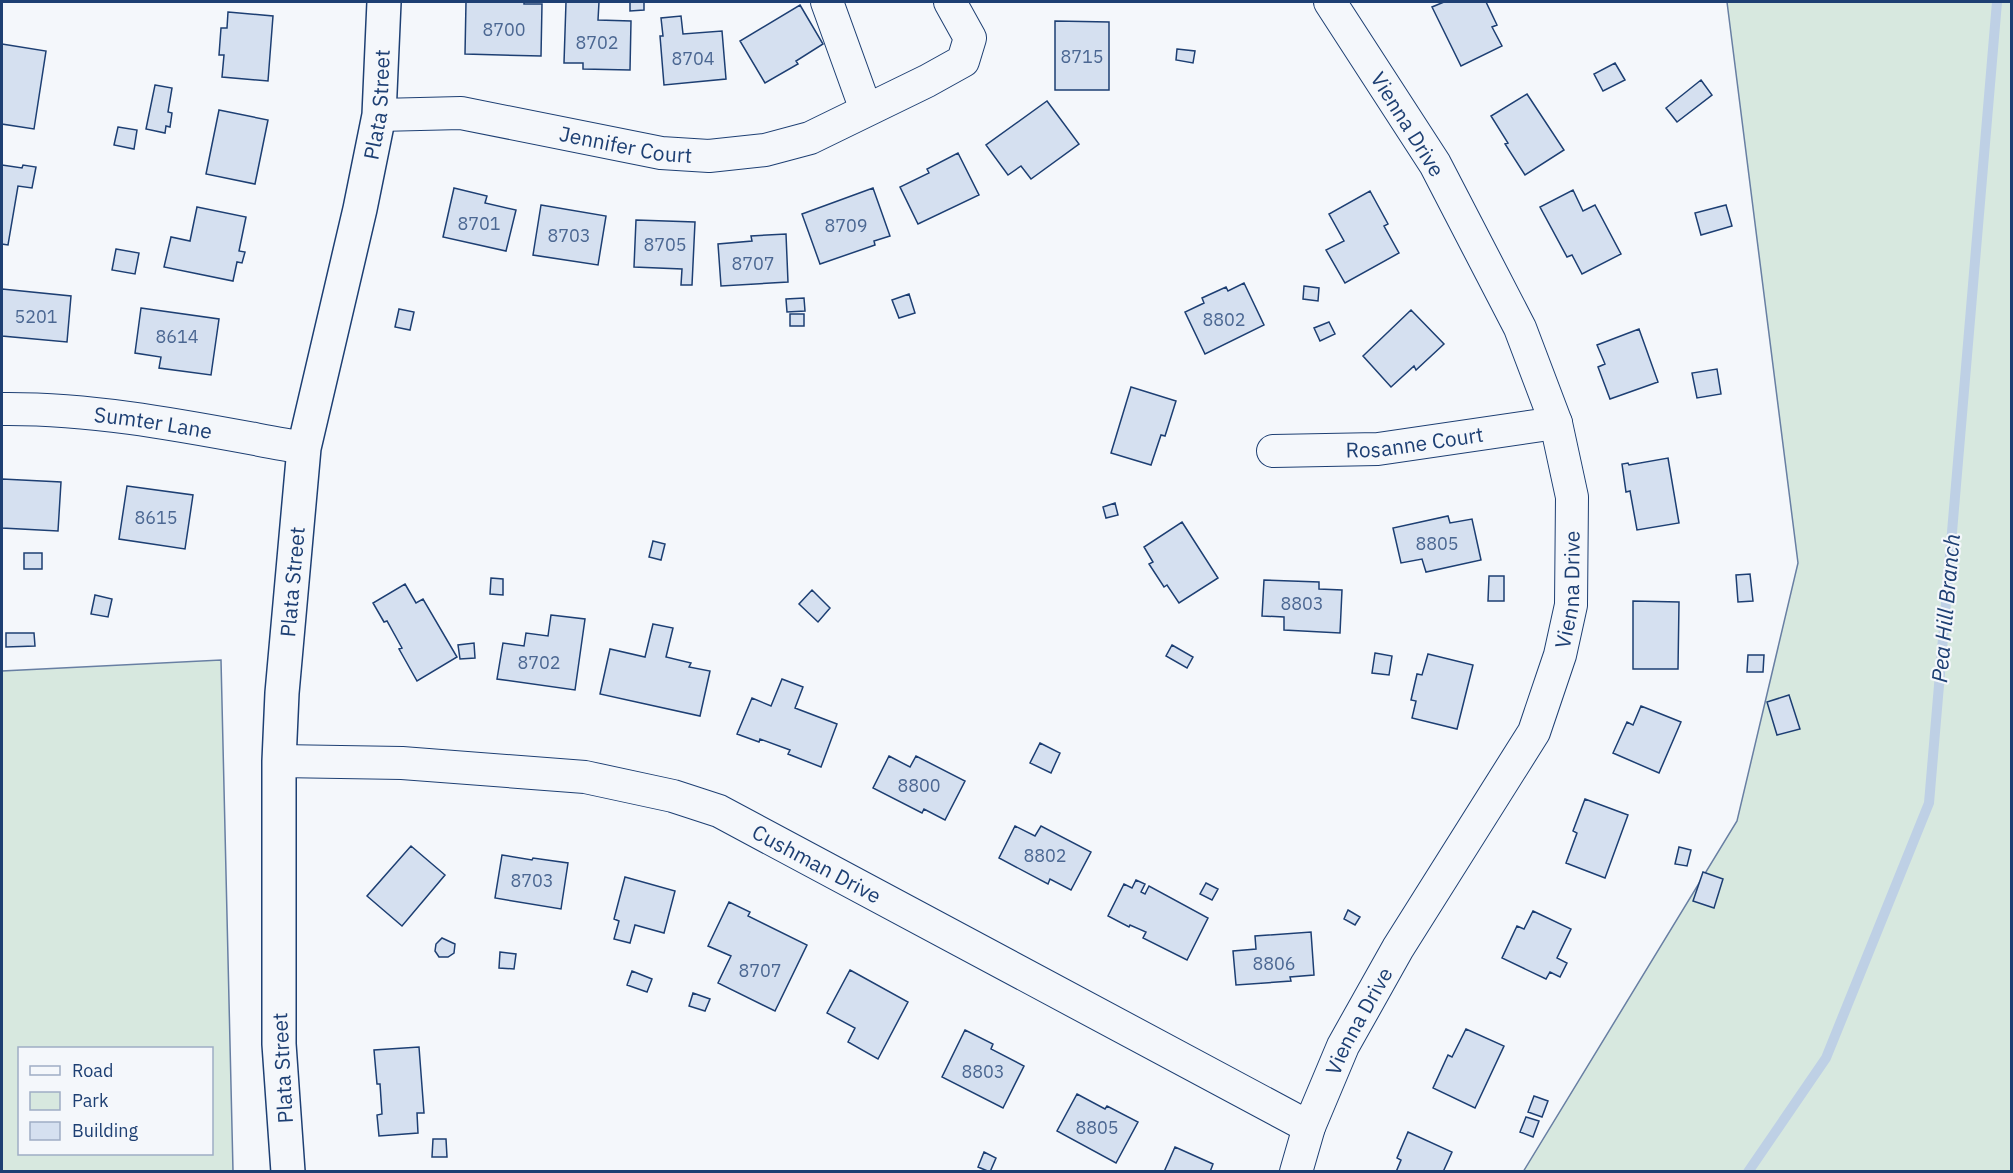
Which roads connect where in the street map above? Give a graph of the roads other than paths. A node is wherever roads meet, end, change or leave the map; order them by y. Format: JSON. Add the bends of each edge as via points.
{"nodes":[{"id":1,"x":384,"y":2,"type":"edge"},
{"id":2,"x":827,"y":2,"type":"edge"},
{"id":3,"x":950,"y":2,"type":"edge"},
{"id":4,"x":1330,"y":2,"type":"edge"},
{"id":5,"x":866,"y":110,"type":"junction"},
{"id":6,"x":379,"y":115,"type":"junction"},
{"id":7,"x":2,"y":409,"type":"edge"},
{"id":8,"x":1556,"y":423,"type":"junction"},
{"id":9,"x":304,"y":448,"type":"junction"},
{"id":10,"x":1272,"y":451,"type":"dead end"},
{"id":11,"x":279,"y":761,"type":"junction"},
{"id":12,"x":1309,"y":1127,"type":"junction"},
{"id":13,"x":288,"y":1172,"type":"edge"},
{"id":14,"x":1296,"y":1172,"type":"edge"}],
"edges":[{"from":1,"to":6,"type":"street","name":"Plata Street"},
{"from":2,"to":5,"type":"street"},
{"from":3,"to":5,"type":"street","name":"Jennifer Court","via":[[970,38],[963,61]]},
{"from":4,"to":8,"type":"street","name":"Vienna Drive","via":[[1435,164],[1520,328]]},
{"from":5,"to":6,"type":"street","name":"Jennifer Court","via":[[810,138],[765,150],[709,156],[661,153],[461,113]]},
{"from":6,"to":9,"type":"street","name":"Plata Street"},
{"from":7,"to":9,"type":"street","name":"Sumter Lane","via":[[123,416]]},
{"from":8,"to":10,"type":"street","name":"Rosanne Court","via":[[1378,449]]},
{"from":8,"to":12,"type":"street","name":"Vienna Drive","via":[[1572,497],[1571,605],[1560,655],[1534,732],[1398,948],[1343,1047]]},
{"from":9,"to":11,"type":"street","name":"Plata Street"},
{"from":11,"to":12,"type":"street","name":"Cushman Drive","via":[[402,763],[585,777],[673,796],[719,811]]},
{"from":11,"to":13,"type":"street","name":"Plata Street","via":[[279,1044]]},
{"from":12,"to":14,"type":"street","name":"Vienna Drive"}]}
